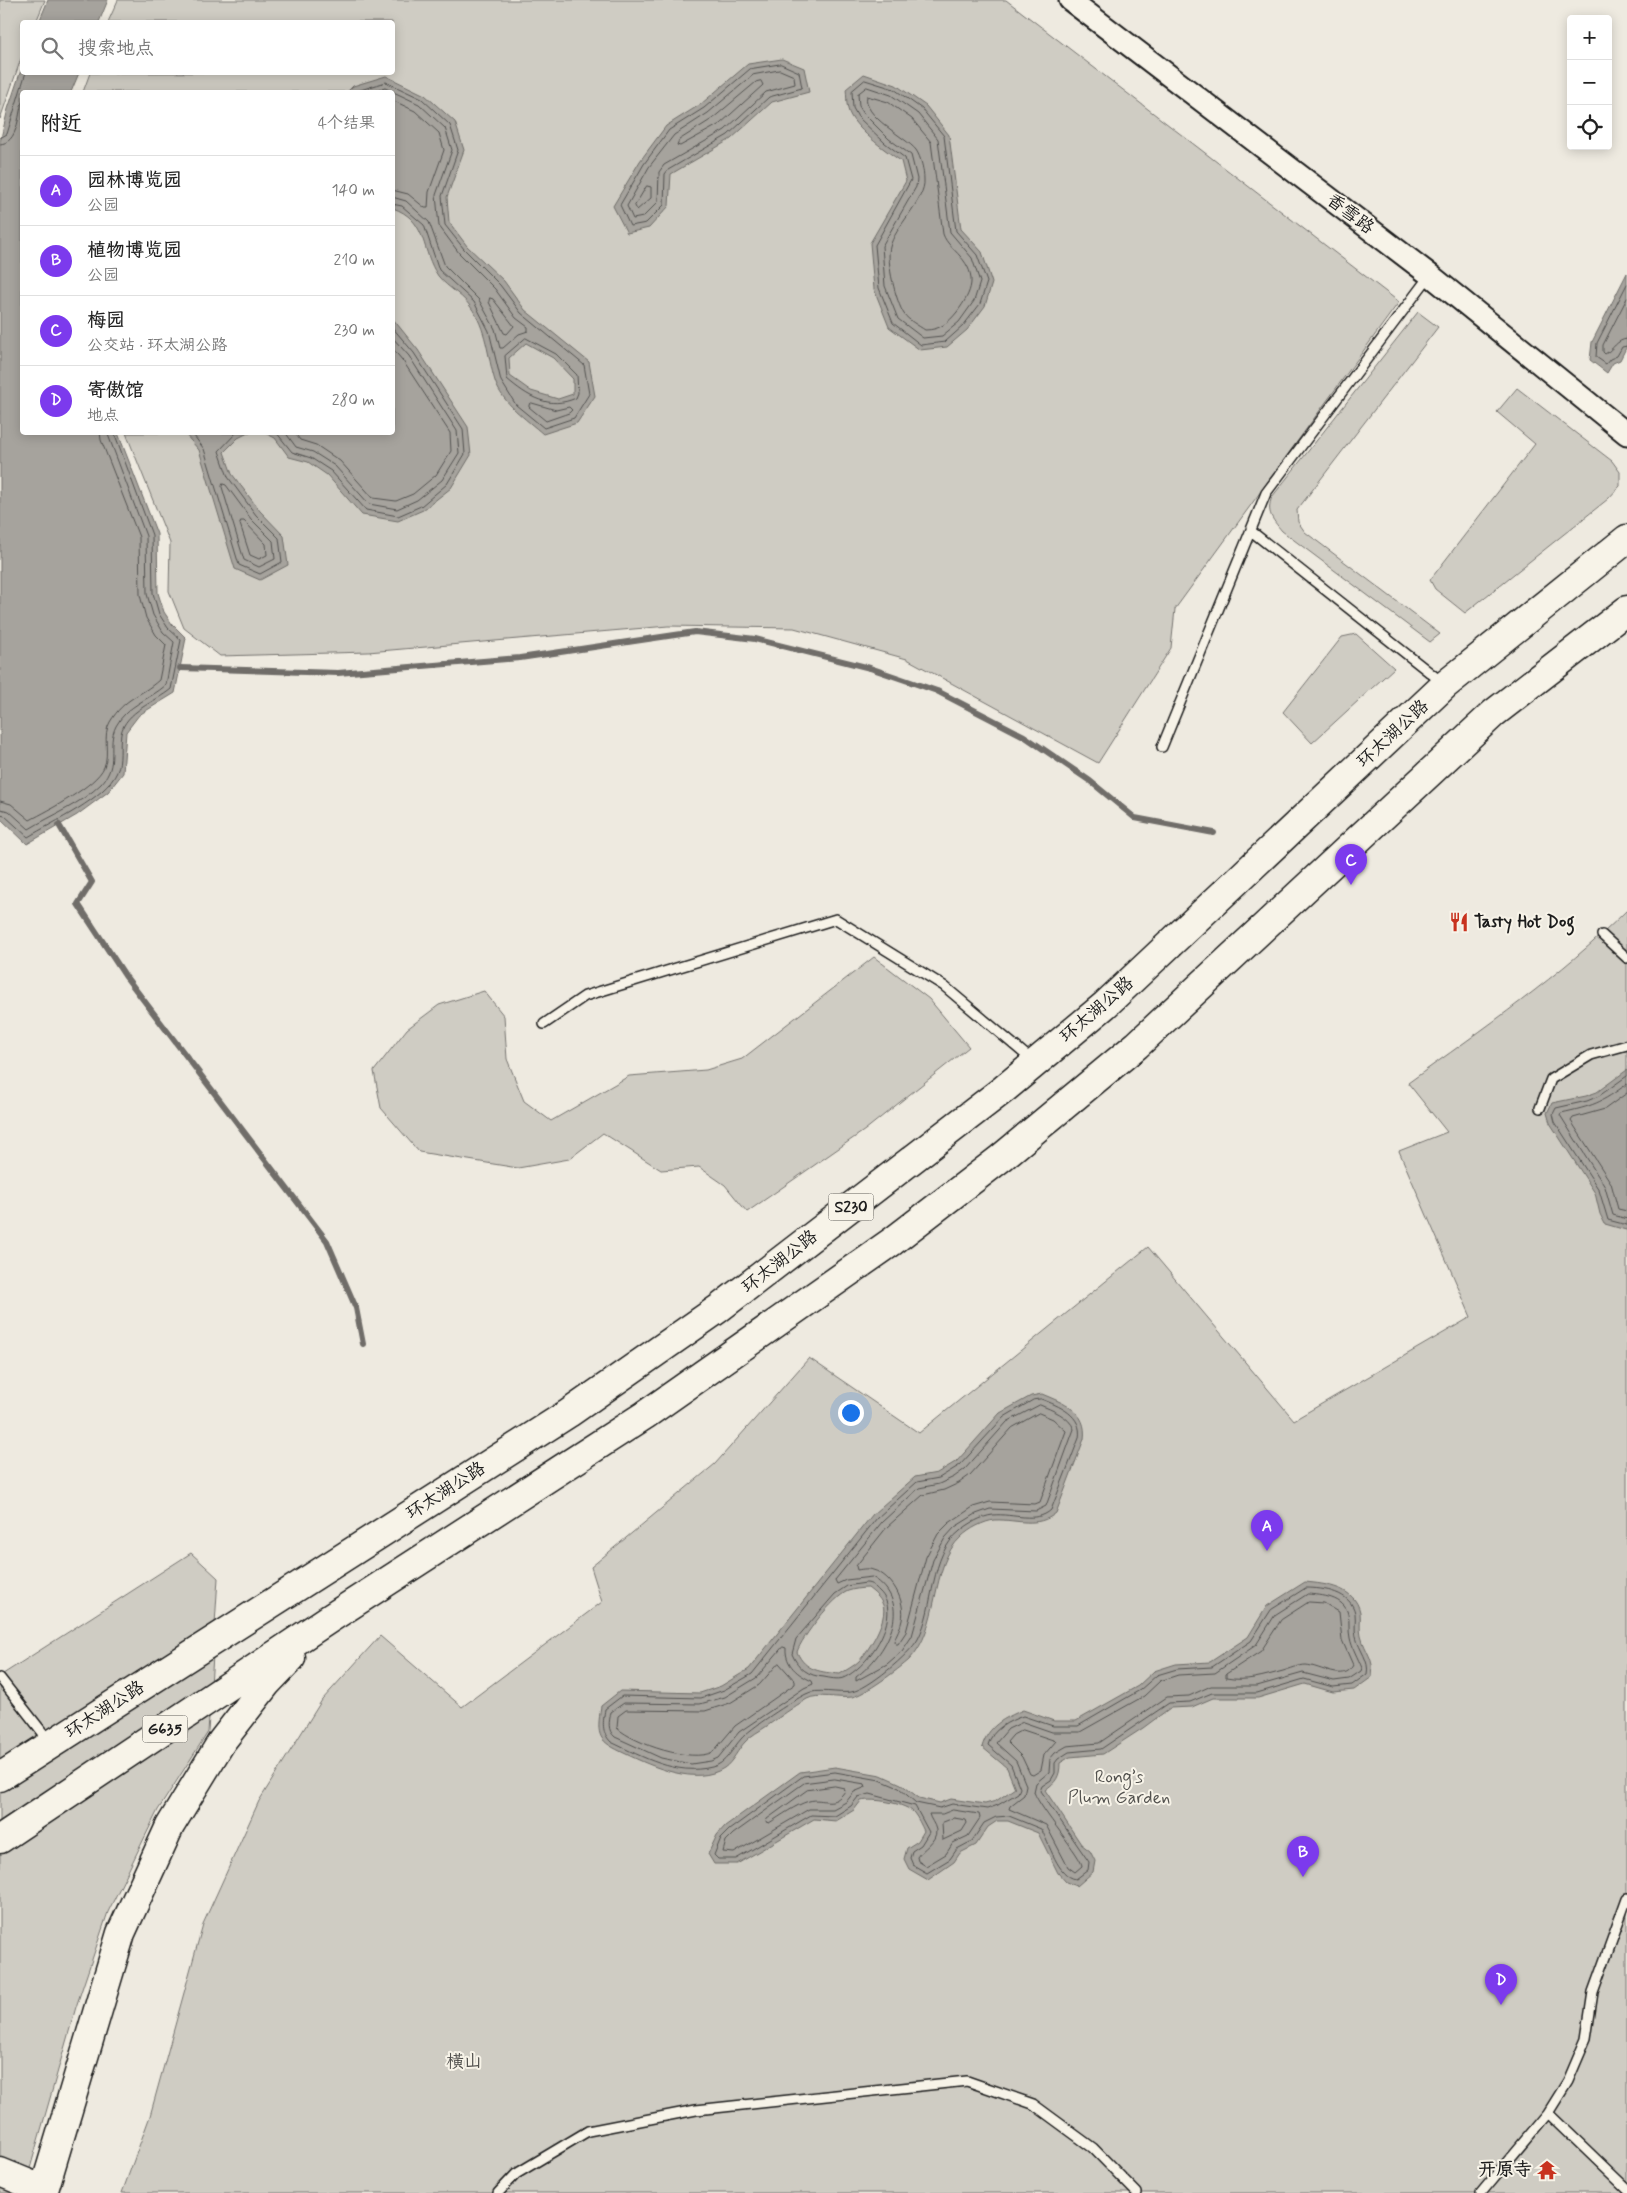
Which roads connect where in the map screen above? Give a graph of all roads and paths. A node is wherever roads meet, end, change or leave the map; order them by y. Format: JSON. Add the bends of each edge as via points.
{"nodes":[{"id":1,"x":1070,"y":0,"type":"edge"},
{"id":2,"x":1430,"y":275,"type":"junction"},
{"id":3,"x":1627,"y":434,"type":"edge"},
{"id":4,"x":1251,"y":530,"type":"junction"},
{"id":5,"x":1627,"y":539,"type":"edge"},
{"id":6,"x":1627,"y":610,"type":"edge"},
{"id":7,"x":1445,"y":685,"type":"junction"},
{"id":8,"x":1162,"y":747,"type":"dead end"},
{"id":9,"x":1602,"y":935,"type":"dead end"},
{"id":10,"x":1627,"y":958,"type":"edge"},
{"id":11,"x":544,"y":1024,"type":"dead end"},
{"id":12,"x":1627,"y":1045,"type":"edge"},
{"id":13,"x":1036,"y":1063,"type":"junction"},
{"id":14,"x":1540,"y":1108,"type":"dead end"},
{"id":15,"x":330,"y":1619,"type":"junction"},
{"id":16,"x":0,"y":1678,"type":"edge"},
{"id":17,"x":52,"y":1744,"type":"junction"},
{"id":18,"x":0,"y":1777,"type":"edge"},
{"id":19,"x":0,"y":1839,"type":"edge"},
{"id":20,"x":1627,"y":1898,"type":"edge"},
{"id":21,"x":1548,"y":2113,"type":"junction"},
{"id":22,"x":0,"y":2172,"type":"edge"},
{"id":23,"x":1627,"y":2188,"type":"edge"},
{"id":24,"x":44,"y":2191,"type":"edge"},
{"id":25,"x":498,"y":2193,"type":"edge"},
{"id":26,"x":1137,"y":2193,"type":"edge"},
{"id":27,"x":1481,"y":2193,"type":"edge"}],
"edges":[{"from":1,"to":2,"type":"street","name":"香雪路"},
{"from":2,"to":3,"type":"street","name":"香雪路"},
{"from":2,"to":4,"type":"lane","via":[[1266,493]]},
{"from":4,"to":7,"type":"lane"},
{"from":4,"to":8,"type":"lane"},
{"from":5,"to":7,"type":"highway","name":"环太湖公路","number":"S230"},
{"from":6,"to":15,"type":"highway","via":[[1494,713],[1137,1045],[1001,1158],[893,1241],[645,1415]]},
{"from":7,"to":13,"type":"highway","name":"环太湖公路","number":"S230","via":[[1105,1005]]},
{"from":9,"to":10,"type":"lane"},
{"from":11,"to":13,"type":"lane","via":[[585,996],[836,918],[944,986]]},
{"from":12,"to":14,"type":"lane","via":[[1591,1055],[1551,1078]]},
{"from":13,"to":17,"type":"highway","name":"环太湖公路","number":"S230","via":[[726,1303],[640,1364],[569,1413]]},
{"from":15,"to":19,"type":"highway","number":"G635"},
{"from":15,"to":24,"type":"highway","via":[[267,1683],[222,1741],[170,1826],[121,1932]]},
{"from":16,"to":17,"type":"lane"},
{"from":17,"to":18,"type":"highway","name":"环太湖公路","number":"S230"},
{"from":20,"to":21,"type":"lane","via":[[1593,1992],[1586,2039],[1568,2081]]},
{"from":21,"to":23,"type":"lane"},
{"from":21,"to":27,"type":"lane"},
{"from":22,"to":24,"type":"highway"},
{"from":25,"to":26,"type":"lane","via":[[516,2174],[588,2131],[696,2110],[967,2081],[1033,2104],[1093,2148]]}]}
